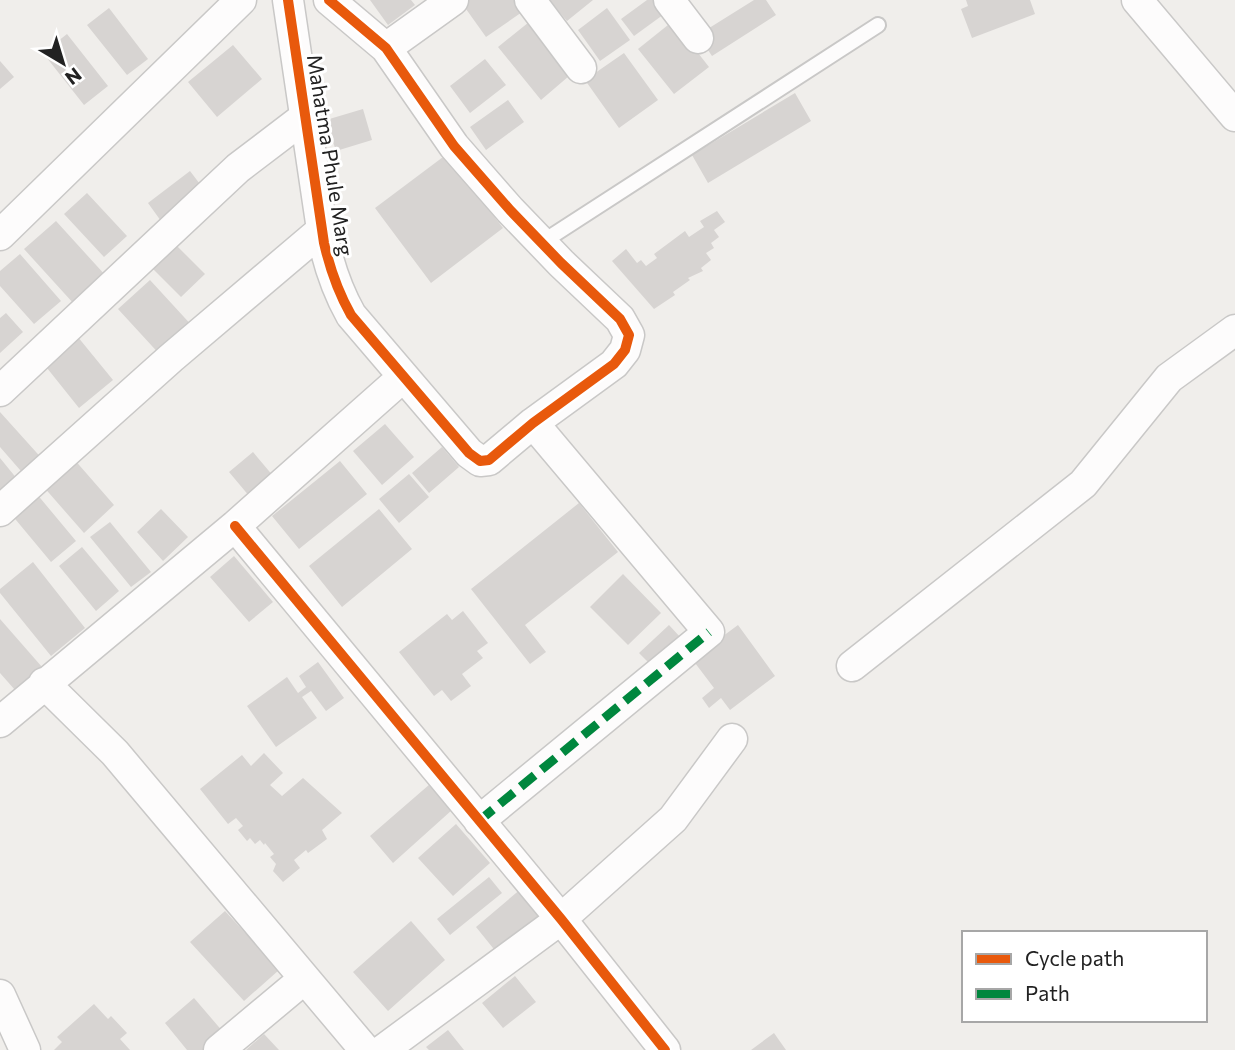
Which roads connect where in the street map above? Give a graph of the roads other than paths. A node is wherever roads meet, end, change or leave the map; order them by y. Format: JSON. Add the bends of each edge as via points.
{"nodes":[{"id":1,"x":241,"y":0,"type":"edge"},
{"id":2,"x":288,"y":0,"type":"edge"},
{"id":3,"x":329,"y":0,"type":"edge"},
{"id":4,"x":453,"y":0,"type":"edge"},
{"id":5,"x":530,"y":0,"type":"edge"},
{"id":6,"x":669,"y":0,"type":"edge"},
{"id":7,"x":1137,"y":0,"type":"edge"},
{"id":8,"x":878,"y":25,"type":"dead end"},
{"id":9,"x":698,"y":38,"type":"dead end"},
{"id":10,"x":386,"y":48,"type":"junction"},
{"id":11,"x":581,"y":68,"type":"dead end"},
{"id":12,"x":1235,"y":116,"type":"edge"},
{"id":13,"x":305,"y":117,"type":"junction"},
{"id":14,"x":322,"y":230,"type":"junction"},
{"id":15,"x":0,"y":235,"type":"edge"},
{"id":16,"x":541,"y":243,"type":"junction"},
{"id":17,"x":1235,"y":330,"type":"edge"},
{"id":18,"x":403,"y":377,"type":"junction"},
{"id":19,"x":0,"y":391,"type":"edge"},
{"id":20,"x":533,"y":423,"type":"junction"},
{"id":21,"x":0,"y":511,"type":"edge"},
{"id":22,"x":235,"y":526,"type":"junction"},
{"id":23,"x":852,"y":666,"type":"dead end"},
{"id":24,"x":44,"y":683,"type":"junction"},
{"id":25,"x":0,"y":722,"type":"edge"},
{"id":26,"x":732,"y":739,"type":"dead end"},
{"id":27,"x":479,"y":821,"type":"junction"},
{"id":28,"x":561,"y":919,"type":"junction"},
{"id":29,"x":304,"y":979,"type":"junction"},
{"id":30,"x":0,"y":995,"type":"edge"},
{"id":31,"x":25,"y":1050,"type":"edge"},
{"id":32,"x":219,"y":1050,"type":"edge"},
{"id":33,"x":365,"y":1050,"type":"edge"},
{"id":34,"x":383,"y":1050,"type":"edge"},
{"id":35,"x":665,"y":1050,"type":"edge"}],
"edges":[{"from":1,"to":15,"type":"street"},
{"from":2,"to":13,"type":"street","name":"Mahatma Phule Marg"},
{"from":3,"to":10,"type":"street"},
{"from":4,"to":10,"type":"street"},
{"from":5,"to":11,"type":"street"},
{"from":6,"to":9,"type":"street"},
{"from":7,"to":12,"type":"street"},
{"from":8,"to":16,"type":"lane"},
{"from":10,"to":16,"type":"street","via":[[454,146]]},
{"from":13,"to":14,"type":"street","name":"Mahatma Phule Marg"},
{"from":13,"to":19,"type":"street","via":[[238,168]]},
{"from":14,"to":18,"type":"street","name":"Mahatma Phule Marg","via":[[340,296]]},
{"from":14,"to":21,"type":"street"},
{"from":16,"to":20,"type":"street","via":[[620,318],[629,335],[614,364]]},
{"from":17,"to":23,"type":"street","via":[[1169,378],[1083,485]]},
{"from":18,"to":20,"type":"street","name":"Mahatma Phule Marg","via":[[480,461],[489,460]]},
{"from":18,"to":22,"type":"street"},
{"from":20,"to":27,"type":"street","via":[[709,632]]},
{"from":22,"to":24,"type":"street"},
{"from":22,"to":27,"type":"street"},
{"from":24,"to":25,"type":"street"},
{"from":24,"to":29,"type":"street","via":[[115,753]]},
{"from":26,"to":28,"type":"street","via":[[673,819]]},
{"from":27,"to":28,"type":"street"},
{"from":28,"to":34,"type":"street"},
{"from":28,"to":35,"type":"street"},
{"from":29,"to":32,"type":"street"},
{"from":29,"to":33,"type":"street"},
{"from":30,"to":31,"type":"street"}]}
